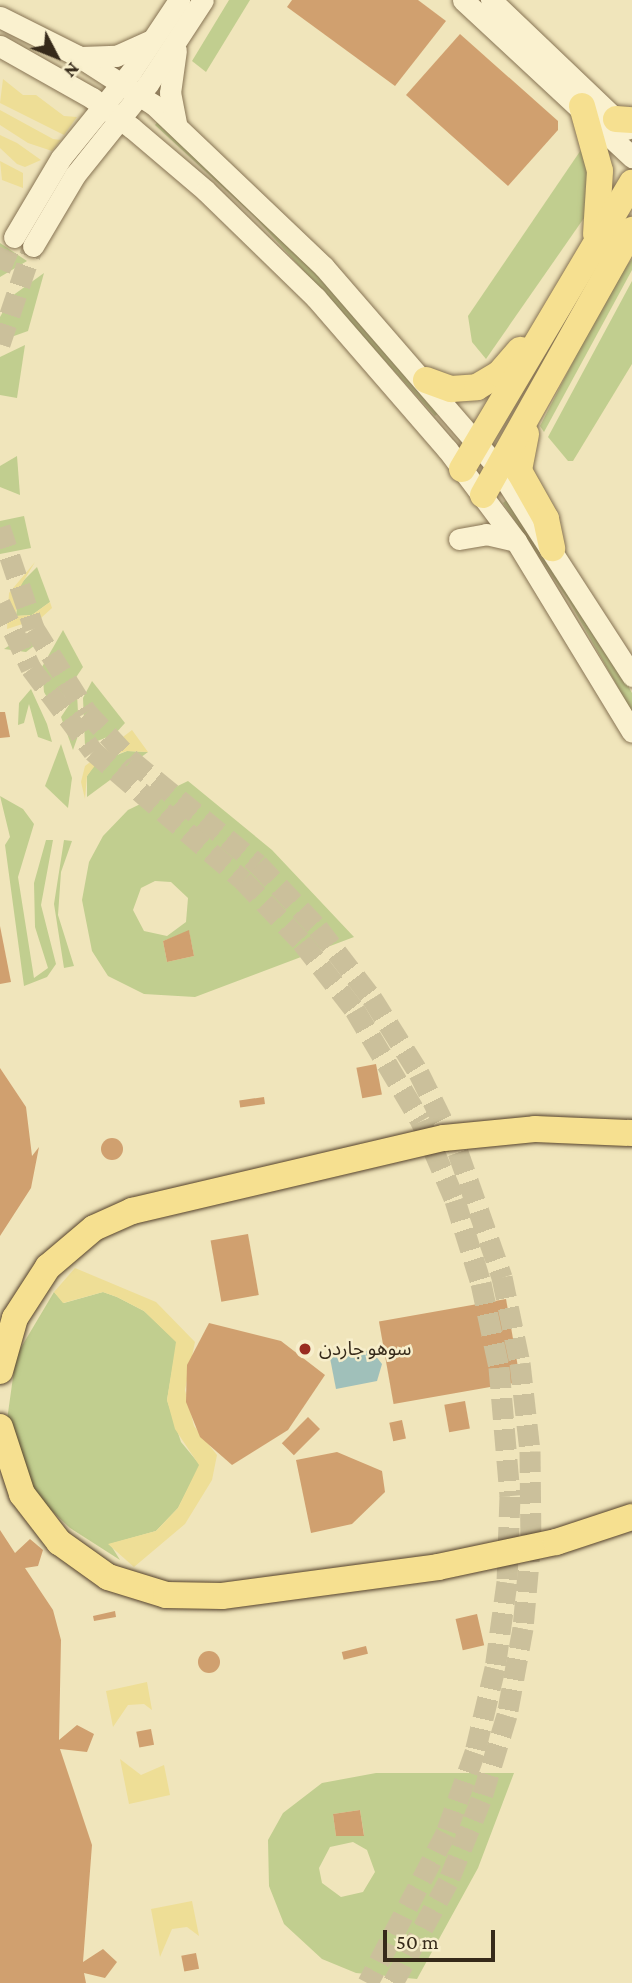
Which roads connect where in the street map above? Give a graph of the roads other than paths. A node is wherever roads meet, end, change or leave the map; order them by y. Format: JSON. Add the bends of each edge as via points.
{"nodes":[{"id":1,"x":179,"y":0,"type":"edge"},
{"id":2,"x":203,"y":0,"type":"edge"},
{"id":3,"x":464,"y":0,"type":"edge"},
{"id":4,"x":491,"y":0,"type":"edge"},
{"id":5,"x":0,"y":17,"type":"edge"},
{"id":6,"x":155,"y":38,"type":"junction"},
{"id":7,"x":179,"y":39,"type":"junction"},
{"id":8,"x":0,"y":46,"type":"edge"},
{"id":9,"x":78,"y":56,"type":"junction"},
{"id":10,"x":39,"y":66,"type":"junction"},
{"id":11,"x":122,"y":83,"type":"junction"},
{"id":12,"x":140,"y":95,"type":"junction"},
{"id":13,"x":103,"y":106,"type":"junction"},
{"id":14,"x":582,"y":106,"type":"junction"},
{"id":15,"x":121,"y":119,"type":"junction"},
{"id":16,"x":176,"y":123,"type":"junction"},
{"id":17,"x":627,"y":125,"type":"edge"},
{"id":18,"x":79,"y":134,"type":"junction"},
{"id":19,"x":149,"y":142,"type":"junction"},
{"id":20,"x":632,"y":157,"type":"edge"},
{"id":21,"x":81,"y":167,"type":"junction"},
{"id":22,"x":632,"y":183,"type":"edge"},
{"id":23,"x":632,"y":230,"type":"edge"},
{"id":24,"x":625,"y":251,"type":"edge"},
{"id":25,"x":590,"y":253,"type":"junction"},
{"id":26,"x":547,"y":326,"type":"junction"},
{"id":27,"x":426,"y":380,"type":"junction"},
{"id":28,"x":544,"y":381,"type":"junction"},
{"id":29,"x":478,"y":442,"type":"junction"},
{"id":30,"x":497,"y":467,"type":"junction"},
{"id":31,"x":462,"y":469,"type":"junction"},
{"id":32,"x":483,"y":495,"type":"junction"},
{"id":33,"x":459,"y":539,"type":"dead end"},
{"id":34,"x":516,"y":541,"type":"junction"},
{"id":35,"x":552,"y":548,"type":"junction"},
{"id":36,"x":632,"y":676,"type":"edge"},
{"id":37,"x":632,"y":732,"type":"edge"},
{"id":38,"x":632,"y":1133,"type":"edge"},
{"id":39,"x":0,"y":1371,"type":"edge"},
{"id":40,"x":0,"y":1427,"type":"edge"},
{"id":41,"x":632,"y":1517,"type":"edge"}],
"edges":[{"from":1,"to":6,"type":"street"},
{"from":2,"to":7,"type":"street"},
{"from":3,"to":14,"type":"street"},
{"from":4,"to":17,"type":"street"},
{"from":5,"to":9,"type":"street"},
{"from":6,"to":9,"type":"street","via":[[116,56]]},
{"from":6,"to":11,"type":"street"},
{"from":7,"to":12,"type":"street"},
{"from":7,"to":16,"type":"street","via":[[171,81]]},
{"from":8,"to":10,"type":"street"},
{"from":9,"to":11,"type":"street"},
{"from":10,"to":13,"type":"street"},
{"from":10,"to":18,"type":"street","via":[[78,109]]},
{"from":11,"to":12,"type":"street"},
{"from":11,"to":13,"type":"street"},
{"from":12,"to":15,"type":"street"},
{"from":12,"to":16,"type":"street"},
{"from":13,"to":15,"type":"street"},
{"from":13,"to":18,"type":"street"},
{"from":14,"to":20,"type":"street"},
{"from":14,"to":25,"type":"main road","via":[[601,187]]},
{"from":15,"to":19,"type":"street"},
{"from":15,"to":21,"type":"street"},
{"from":16,"to":27,"type":"street","via":[[324,267]]},
{"from":18,"to":21,"type":"street","via":[[24,242]]},
{"from":19,"to":21,"type":"street","via":[[124,140]]},
{"from":19,"to":31,"type":"street","via":[[316,298]]},
{"from":22,"to":25,"type":"main road"},
{"from":23,"to":24,"type":"main road"},
{"from":24,"to":28,"type":"main road"},
{"from":25,"to":26,"type":"main road"},
{"from":26,"to":27,"type":"main road","via":[[485,384],[460,390]]},
{"from":26,"to":29,"type":"main road"},
{"from":27,"to":29,"type":"street"},
{"from":28,"to":30,"type":"main road"},
{"from":28,"to":35,"type":"main road","via":[[518,463],[549,526]]},
{"from":29,"to":30,"type":"street"},
{"from":29,"to":31,"type":"main road"},
{"from":30,"to":32,"type":"main road"},
{"from":30,"to":35,"type":"street"},
{"from":31,"to":32,"type":"street"},
{"from":32,"to":34,"type":"street"},
{"from":33,"to":34,"type":"street","via":[[486,534]]},
{"from":34,"to":37,"type":"street"},
{"from":35,"to":36,"type":"street"},
{"from":38,"to":39,"type":"main road","bridge":true,"via":[[536,1129],[444,1138],[132,1211],[94,1228],[48,1267],[15,1318]]},
{"from":40,"to":41,"type":"main road","bridge":true,"via":[[22,1494],[59,1542],[108,1577],[166,1595],[222,1596],[438,1567],[556,1542]]}]}
